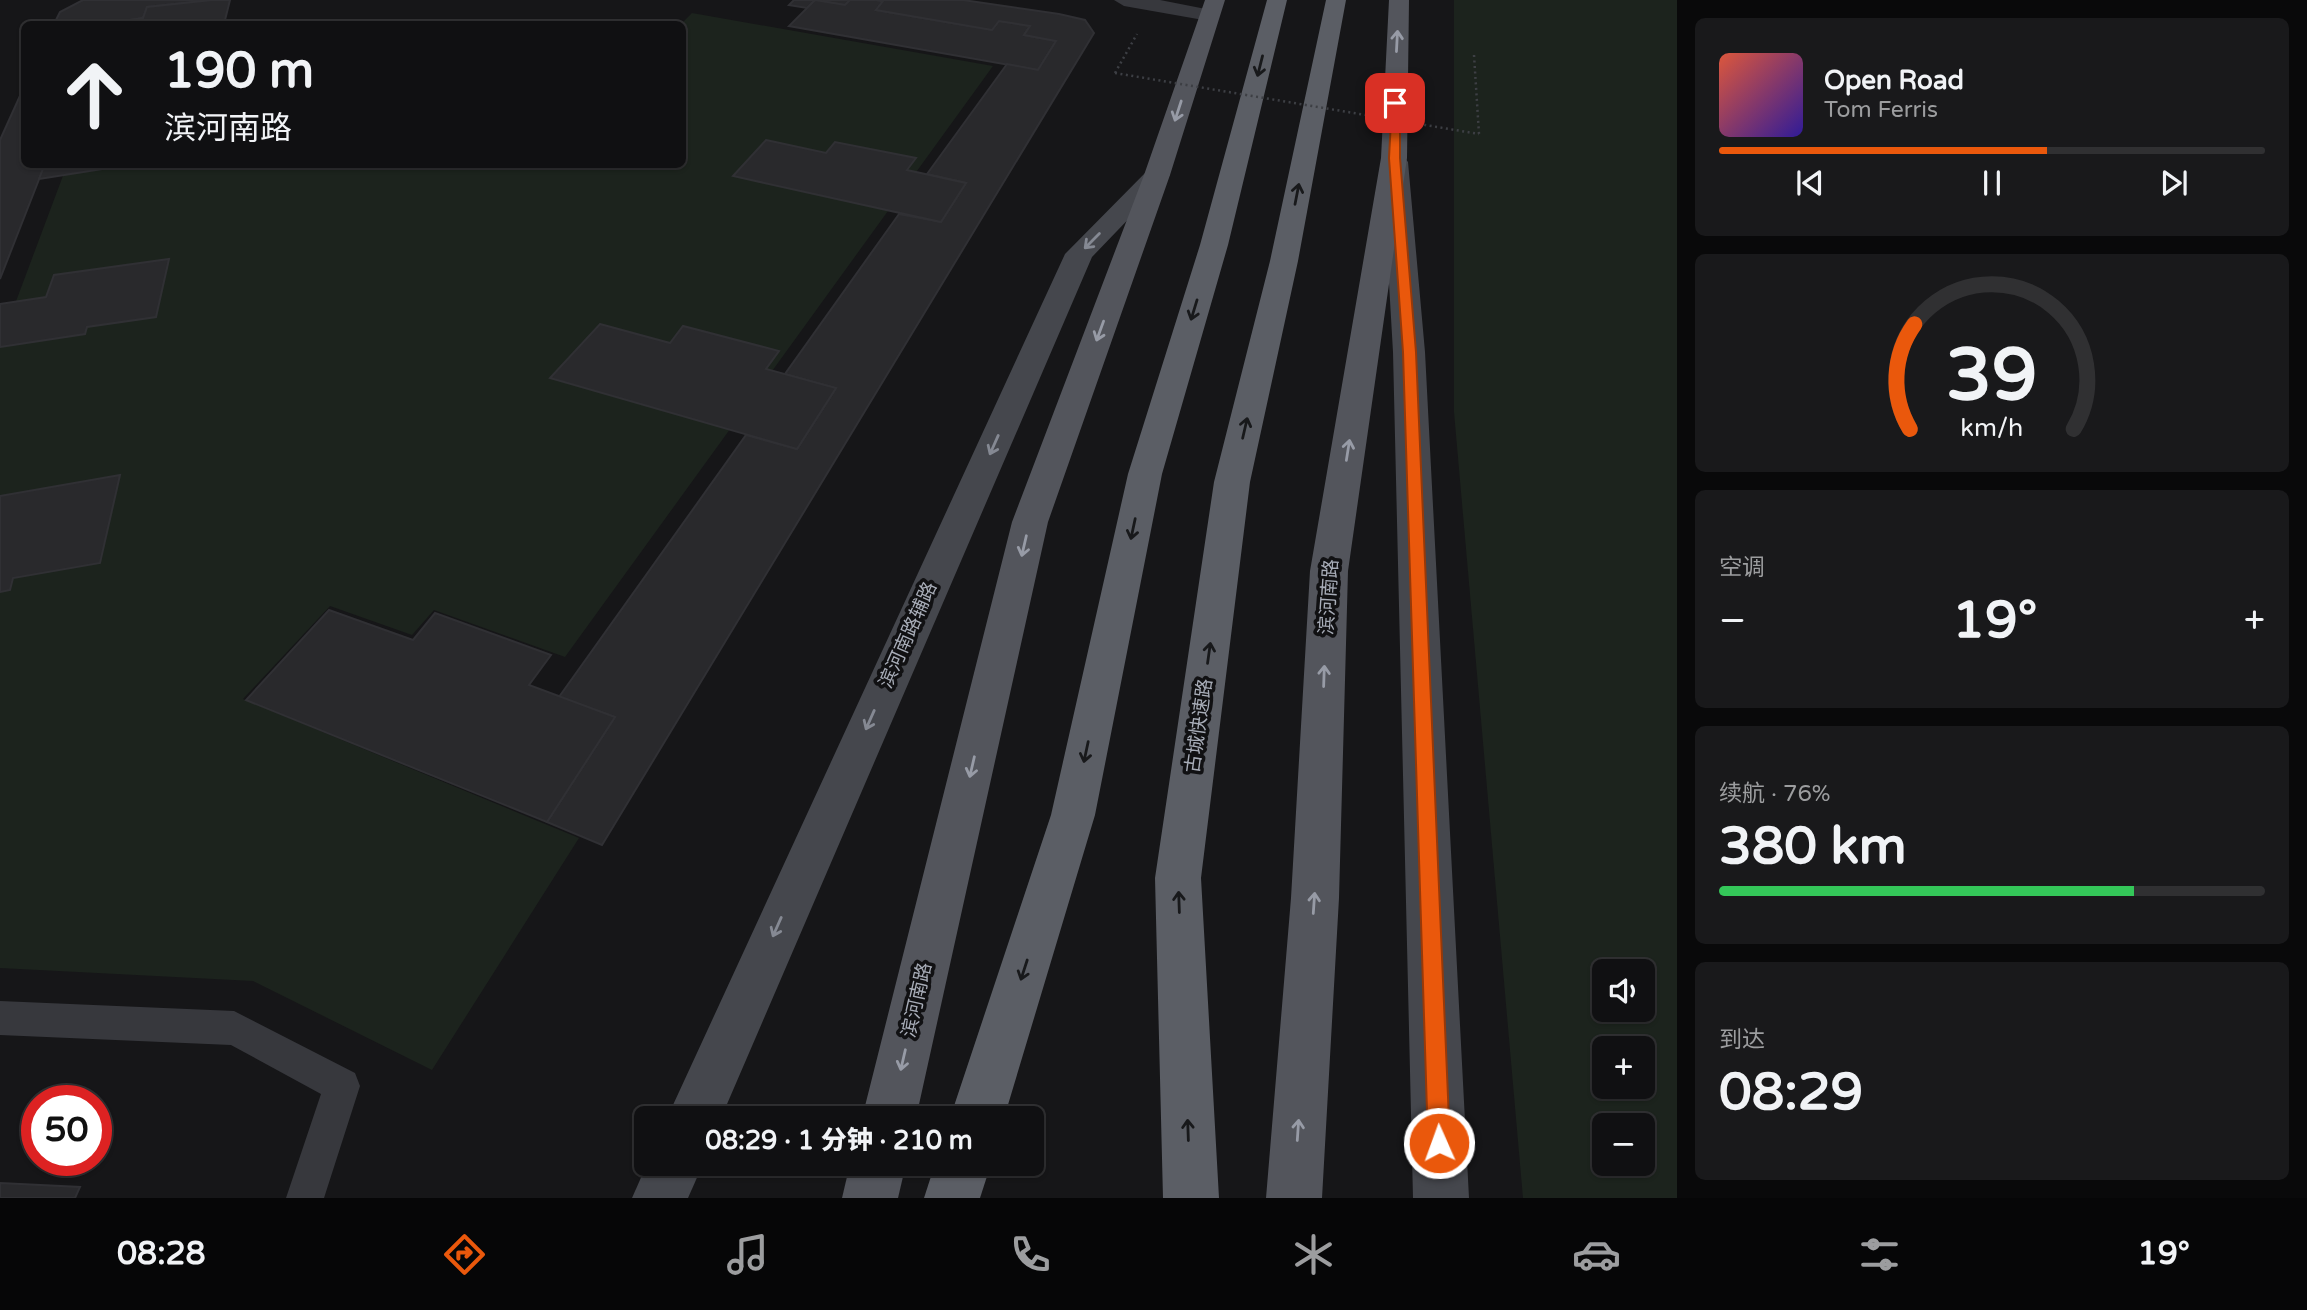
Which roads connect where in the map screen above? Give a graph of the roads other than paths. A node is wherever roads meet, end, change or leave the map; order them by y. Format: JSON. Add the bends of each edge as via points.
{"nodes":[{"id":1,"x":1124,"y":0,"type":"edge"},
{"id":2,"x":1277,"y":0,"type":"edge"},
{"id":3,"x":1336,"y":0,"type":"edge"},
{"id":4,"x":1399,"y":0,"type":"edge"},
{"id":5,"x":1212,"y":7,"type":"edge"},
{"id":6,"x":1394,"y":158,"type":"junction"},
{"id":7,"x":1157,"y":175,"type":"junction"},
{"id":8,"x":0,"y":1018,"type":"edge"},
{"id":9,"x":699,"y":1106,"type":"edge"},
{"id":10,"x":892,"y":1106,"type":"edge"},
{"id":11,"x":981,"y":1106,"type":"edge"},
{"id":12,"x":670,"y":1176,"type":"edge"},
{"id":13,"x":875,"y":1176,"type":"edge"},
{"id":14,"x":958,"y":1176,"type":"edge"},
{"id":15,"x":305,"y":1198,"type":"edge"},
{"id":16,"x":660,"y":1198,"type":"edge"},
{"id":17,"x":870,"y":1198,"type":"edge"},
{"id":18,"x":952,"y":1198,"type":"edge"},
{"id":19,"x":1191,"y":1198,"type":"edge"},
{"id":20,"x":1294,"y":1198,"type":"edge"},
{"id":21,"x":1441,"y":1198,"type":"edge"}],
"edges":[{"from":1,"to":5,"type":"street"},
{"from":2,"to":11,"type":"highway","one_way":true,"via":[[1214,245],[1145,474],[1073,815]]},
{"from":19,"to":3,"type":"highway","name":"古城快速路","one_way":true,"via":[[1178,878],[1232,481],[1284,261]]},
{"from":6,"to":4,"type":"main road","name":"滨河南路","one_way":true},
{"from":5,"to":7,"type":"main road","name":"滨河南路","one_way":true},
{"from":20,"to":6,"type":"main road","name":"滨河南路","one_way":true,"via":[[1315,898],[1329,571]]},
{"from":6,"to":21,"type":"main road","via":[[1409,352]]},
{"from":7,"to":9,"type":"main road","name":"滨河南路辅路","one_way":true,"via":[[1079,254]]},
{"from":7,"to":10,"type":"main road","name":"滨河南路","one_way":true,"via":[[1030,522]]},
{"from":8,"to":15,"type":"lane","via":[[234,1028],[342,1086]]},
{"from":12,"to":16,"type":"main road"},
{"from":13,"to":17,"type":"main road"},
{"from":14,"to":18,"type":"highway"}]}
